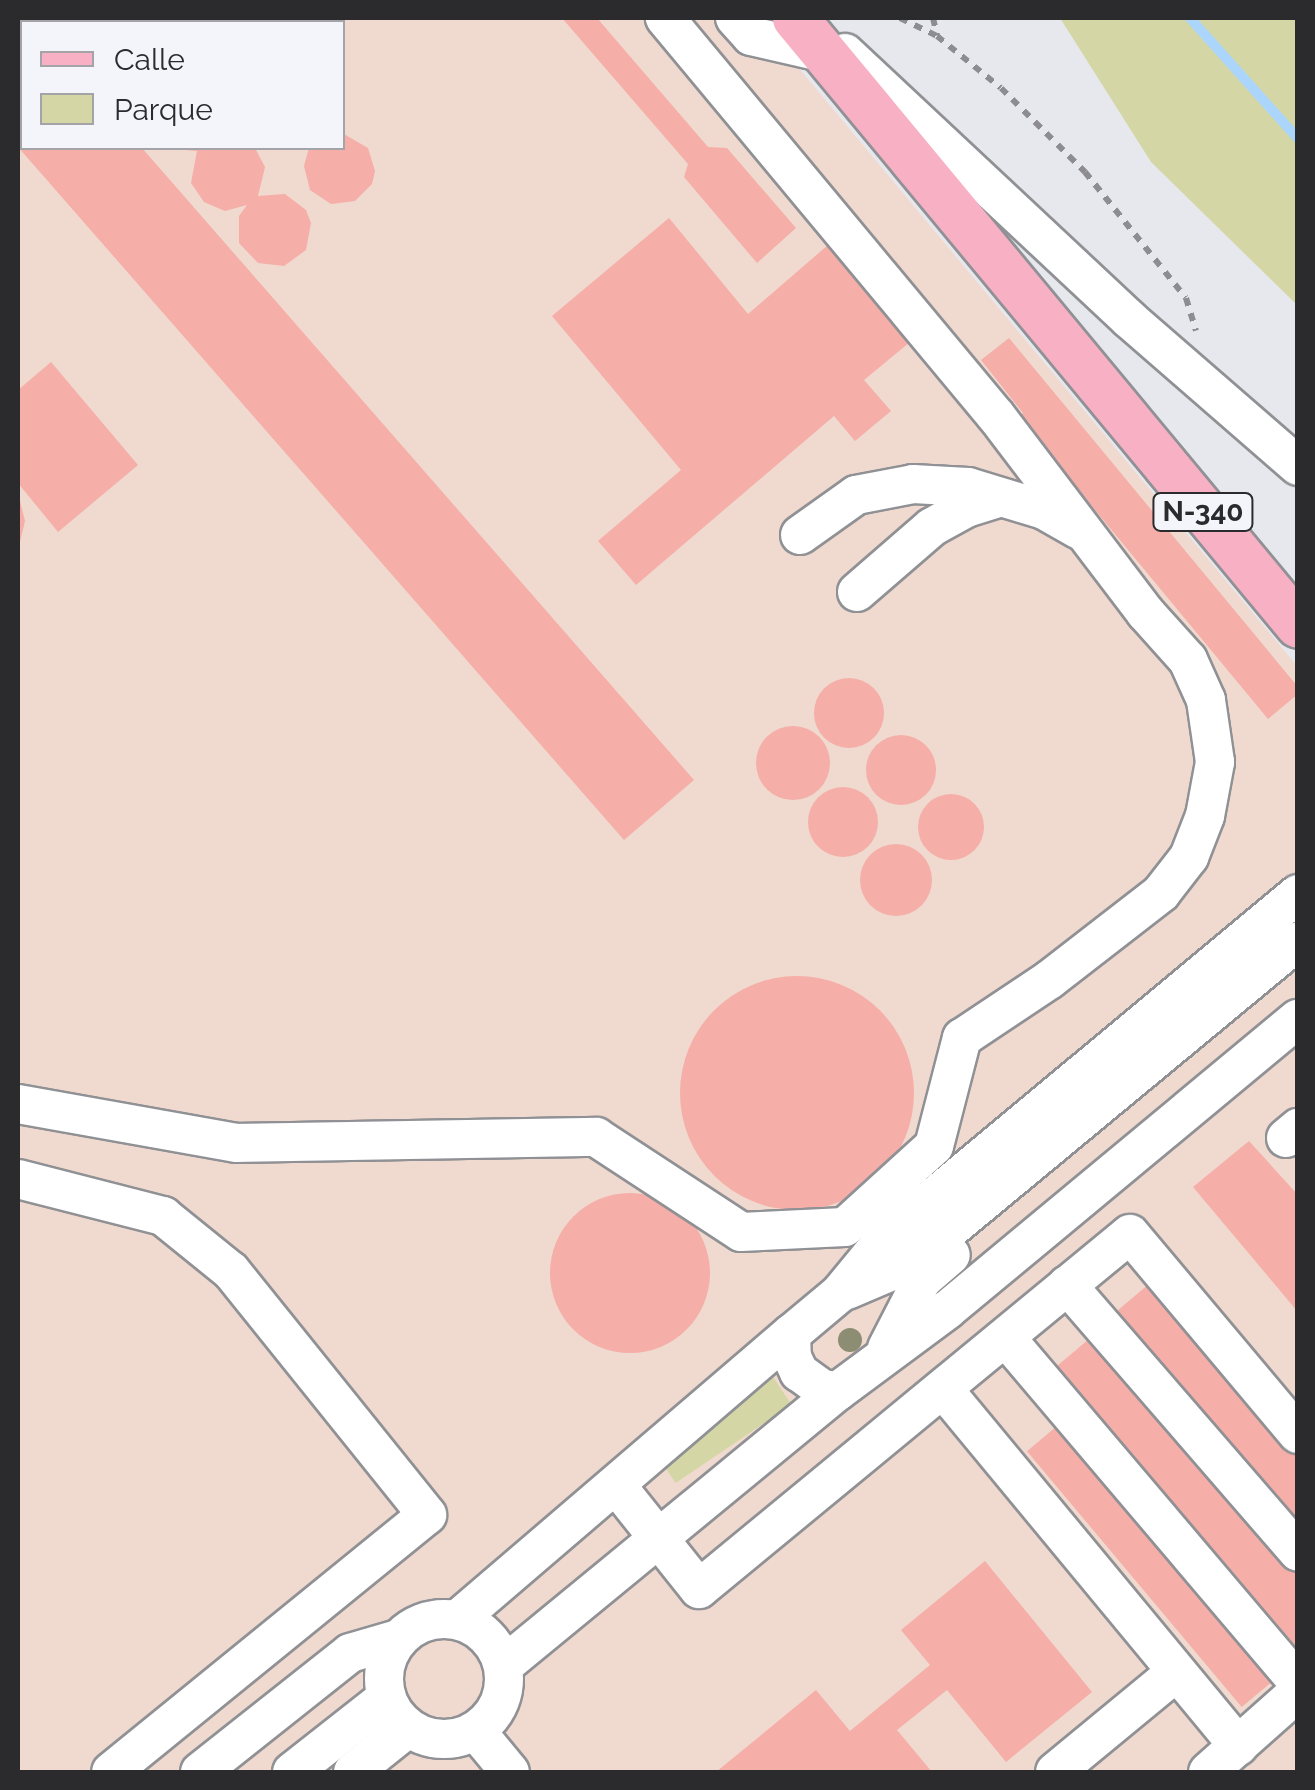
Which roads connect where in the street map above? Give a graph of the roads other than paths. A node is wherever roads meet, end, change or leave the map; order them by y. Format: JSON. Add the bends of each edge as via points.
{"nodes":[{"id":1,"x":665,"y":18,"type":"edge"},
{"id":2,"x":735,"y":18,"type":"edge"},
{"id":3,"x":796,"y":18,"type":"edge"},
{"id":4,"x":816,"y":35,"type":"edge"},
{"id":5,"x":1298,"y":466,"type":"edge"},
{"id":6,"x":996,"y":499,"type":"junction"},
{"id":7,"x":1086,"y":534,"type":"junction"},
{"id":8,"x":800,"y":535,"type":"dead end"},
{"id":9,"x":856,"y":592,"type":"dead end"},
{"id":10,"x":1298,"y":625,"type":"edge"},
{"id":11,"x":1298,"y":894,"type":"edge"},
{"id":12,"x":1298,"y":941,"type":"edge"},
{"id":13,"x":1298,"y":967,"type":"edge"},
{"id":14,"x":1298,"y":1019,"type":"edge"},
{"id":15,"x":18,"y":1104,"type":"edge"},
{"id":16,"x":18,"y":1180,"type":"edge"},
{"id":17,"x":1067,"y":1286,"type":"junction"},
{"id":18,"x":840,"y":1293,"type":"junction"},
{"id":19,"x":791,"y":1334,"type":"junction"},
{"id":20,"x":1006,"y":1338,"type":"junction"},
{"id":21,"x":886,"y":1351,"type":"junction"},
{"id":22,"x":838,"y":1390,"type":"junction"},
{"id":23,"x":944,"y":1390,"type":"junction"},
{"id":24,"x":1298,"y":1434,"type":"edge"},
{"id":25,"x":616,"y":1485,"type":"junction"},
{"id":26,"x":658,"y":1538,"type":"junction"},
{"id":27,"x":1298,"y":1552,"type":"edge"},
{"id":28,"x":458,"y":1620,"type":"junction"},
{"id":29,"x":398,"y":1638,"type":"junction"},
{"id":30,"x":503,"y":1666,"type":"junction"},
{"id":31,"x":1175,"y":1673,"type":"junction"},
{"id":32,"x":1298,"y":1682,"type":"edge"},
{"id":33,"x":1298,"y":1692,"type":"edge"},
{"id":34,"x":386,"y":1698,"type":"junction"},
{"id":35,"x":476,"y":1731,"type":"junction"},
{"id":36,"x":1238,"y":1746,"type":"junction"},
{"id":37,"x":427,"y":1747,"type":"edge"},
{"id":38,"x":111,"y":1772,"type":"edge"},
{"id":39,"x":200,"y":1772,"type":"edge"},
{"id":40,"x":292,"y":1772,"type":"edge"},
{"id":41,"x":353,"y":1772,"type":"edge"},
{"id":42,"x":510,"y":1772,"type":"edge"},
{"id":43,"x":1055,"y":1772,"type":"edge"},
{"id":44,"x":1208,"y":1772,"type":"edge"}],
"edges":[{"from":1,"to":7,"type":"street"},
{"from":2,"to":4,"type":"street","via":[[751,36]]},
{"from":3,"to":4,"type":"main road","number":"N-340"},
{"from":4,"to":5,"type":"street"},
{"from":4,"to":10,"type":"main road","number":"N-340"},
{"from":6,"to":7,"type":"street","via":[[1044,510]]},
{"from":6,"to":8,"type":"street","via":[[968,488],[913,484],[856,495]]},
{"from":6,"to":9,"type":"street","via":[[932,527]]},
{"from":7,"to":15,"type":"street","via":[[1188,660],[1206,700],[1215,762],[1205,816],[1189,856],[1161,893],[962,1038],[934,1146],[844,1227],[741,1232],[596,1137],[236,1143]]},
{"from":11,"to":18,"type":"street","via":[[886,1237]]},
{"from":12,"to":18,"type":"street","via":[[908,1264]]},
{"from":13,"to":21,"type":"street","via":[[922,1280]]},
{"from":14,"to":21,"type":"street","via":[[947,1310]]},
{"from":16,"to":38,"type":"street","via":[[164,1216],[231,1271],[428,1515]]},
{"from":17,"to":20,"type":"street"},
{"from":17,"to":24,"type":"street","via":[[1130,1234]]},
{"from":17,"to":27,"type":"street"},
{"from":18,"to":19,"type":"street"},
{"from":19,"to":22,"type":"street","via":[[800,1372],[822,1389]]},
{"from":19,"to":25,"type":"street"},
{"from":20,"to":23,"type":"street"},
{"from":20,"to":32,"type":"street"},
{"from":21,"to":22,"type":"street"},
{"from":22,"to":26,"type":"street"},
{"from":23,"to":26,"type":"street","via":[[699,1589]]},
{"from":23,"to":31,"type":"street"},
{"from":25,"to":26,"type":"street"},
{"from":25,"to":28,"type":"street"},
{"from":26,"to":30,"type":"street"},
{"from":28,"to":29,"type":"street","via":[[437,1618]]},
{"from":28,"to":30,"type":"street","via":[[490,1640]]},
{"from":29,"to":34,"type":"street","via":[[386,1659]]},
{"from":29,"to":39,"type":"street","via":[[350,1654]]},
{"from":30,"to":35,"type":"street","via":[[502,1698]]},
{"from":31,"to":36,"type":"street"},
{"from":31,"to":43,"type":"street"},
{"from":33,"to":36,"type":"street"},
{"from":34,"to":37,"type":"street"},
{"from":34,"to":40,"type":"street"},
{"from":35,"to":37,"type":"street"},
{"from":35,"to":42,"type":"street"},
{"from":36,"to":44,"type":"street"},
{"from":37,"to":41,"type":"street"}]}
